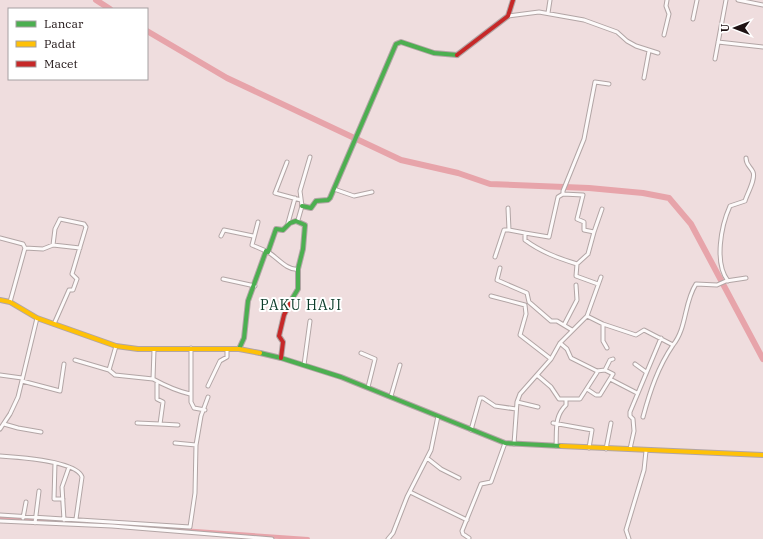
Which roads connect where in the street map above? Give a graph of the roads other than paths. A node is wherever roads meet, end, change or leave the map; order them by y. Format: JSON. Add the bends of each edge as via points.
{"nodes":[{"id":1,"x":513,"y":0,"type":"edge"},
{"id":2,"x":550,"y":0,"type":"edge"},
{"id":3,"x":667,"y":0,"type":"edge"},
{"id":4,"x":697,"y":0,"type":"edge"},
{"id":5,"x":726,"y":0,"type":"edge"},
{"id":6,"x":738,"y":0,"type":"edge"},
{"id":7,"x":763,"y":5,"type":"edge"},
{"id":8,"x":548,"y":13,"type":"junction"},
{"id":9,"x":508,"y":16,"type":"junction"},
{"id":10,"x":692,"y":19,"type":"dead end"},
{"id":11,"x":664,"y":35,"type":"dead end"},
{"id":12,"x":718,"y":42,"type":"junction"},
{"id":13,"x":763,"y":47,"type":"edge"},
{"id":14,"x":649,"y":51,"type":"junction"},
{"id":15,"x":658,"y":53,"type":"dead end"},
{"id":16,"x":715,"y":59,"type":"dead end"},
{"id":17,"x":644,"y":78,"type":"dead end"},
{"id":18,"x":609,"y":84,"type":"dead end"},
{"id":19,"x":310,"y":157,"type":"dead end"},
{"id":20,"x":746,"y":158,"type":"dead end"},
{"id":21,"x":287,"y":162,"type":"dead end"},
{"id":22,"x":334,"y":189,"type":"junction"},
{"id":23,"x":372,"y":192,"type":"dead end"},
{"id":24,"x":563,"y":193,"type":"junction"},
{"id":25,"x":295,"y":198,"type":"junction"},
{"id":26,"x":301,"y":200,"type":"junction"},
{"id":27,"x":302,"y":206,"type":"junction"},
{"id":28,"x":508,"y":208,"type":"dead end"},
{"id":29,"x":602,"y":209,"type":"dead end"},
{"id":30,"x":298,"y":220,"type":"junction"},
{"id":31,"x":258,"y":222,"type":"dead end"},
{"id":32,"x":288,"y":223,"type":"junction"},
{"id":33,"x":509,"y":230,"type":"junction"},
{"id":34,"x":594,"y":232,"type":"junction"},
{"id":35,"x":525,"y":233,"type":"junction"},
{"id":36,"x":221,"y":236,"type":"dead end"},
{"id":37,"x":253,"y":236,"type":"junction"},
{"id":38,"x":0,"y":238,"type":"edge"},
{"id":39,"x":53,"y":245,"type":"junction"},
{"id":40,"x":25,"y":248,"type":"junction"},
{"id":41,"x":80,"y":248,"type":"junction"},
{"id":42,"x":267,"y":251,"type":"junction"},
{"id":43,"x":495,"y":257,"type":"dead end"},
{"id":44,"x":577,"y":264,"type":"junction"},
{"id":45,"x":500,"y":268,"type":"dead end"},
{"id":46,"x":298,"y":269,"type":"junction"},
{"id":47,"x":601,"y":278,"type":"dead end"},
{"id":48,"x":746,"y":278,"type":"dead end"},
{"id":49,"x":223,"y":279,"type":"dead end"},
{"id":50,"x":727,"y":281,"type":"junction"},
{"id":51,"x":598,"y":284,"type":"junction"},
{"id":52,"x":576,"y":285,"type":"dead end"},
{"id":53,"x":255,"y":286,"type":"junction"},
{"id":54,"x":491,"y":296,"type":"dead end"},
{"id":55,"x":0,"y":300,"type":"edge"},
{"id":56,"x":10,"y":302,"type":"junction"},
{"id":57,"x":529,"y":302,"type":"junction"},
{"id":58,"x":526,"y":308,"type":"junction"},
{"id":59,"x":587,"y":316,"type":"junction"},
{"id":60,"x":37,"y":318,"type":"junction"},
{"id":61,"x":310,"y":322,"type":"dead end"},
{"id":62,"x":54,"y":324,"type":"junction"},
{"id":63,"x":603,"y":324,"type":"junction"},
{"id":64,"x":564,"y":325,"type":"junction"},
{"id":65,"x":572,"y":330,"type":"junction"},
{"id":66,"x":661,"y":338,"type":"junction"},
{"id":67,"x":560,"y":343,"type":"junction"},
{"id":68,"x":673,"y":344,"type":"junction"},
{"id":69,"x":116,"y":346,"type":"junction"},
{"id":70,"x":191,"y":348,"type":"junction"},
{"id":71,"x":608,"y":348,"type":"dead end"},
{"id":72,"x":227,"y":349,"type":"junction"},
{"id":73,"x":238,"y":349,"type":"junction"},
{"id":74,"x":154,"y":350,"type":"junction"},
{"id":75,"x":361,"y":353,"type":"dead end"},
{"id":76,"x":281,"y":358,"type":"junction"},
{"id":77,"x":551,"y":359,"type":"junction"},
{"id":78,"x":613,"y":359,"type":"dead end"},
{"id":79,"x":75,"y":360,"type":"dead end"},
{"id":80,"x":64,"y":364,"type":"dead end"},
{"id":81,"x":635,"y":364,"type":"dead end"},
{"id":82,"x":304,"y":365,"type":"junction"},
{"id":83,"x":400,"y":365,"type":"dead end"},
{"id":84,"x":109,"y":370,"type":"junction"},
{"id":85,"x":605,"y":370,"type":"junction"},
{"id":86,"x":598,"y":371,"type":"junction"},
{"id":87,"x":646,"y":372,"type":"junction"},
{"id":88,"x":0,"y":375,"type":"edge"},
{"id":89,"x":537,"y":375,"type":"junction"},
{"id":90,"x":153,"y":379,"type":"junction"},
{"id":91,"x":610,"y":379,"type":"junction"},
{"id":92,"x":22,"y":380,"type":"junction"},
{"id":93,"x":157,"y":382,"type":"junction"},
{"id":94,"x":208,"y":386,"type":"dead end"},
{"id":95,"x":368,"y":387,"type":"junction"},
{"id":96,"x":587,"y":389,"type":"junction"},
{"id":97,"x":637,"y":393,"type":"junction"},
{"id":98,"x":190,"y":394,"type":"junction"},
{"id":99,"x":391,"y":396,"type":"junction"},
{"id":100,"x":208,"y":397,"type":"dead end"},
{"id":101,"x":566,"y":400,"type":"junction"},
{"id":102,"x":517,"y":402,"type":"junction"},
{"id":103,"x":538,"y":407,"type":"dead end"},
{"id":104,"x":516,"y":409,"type":"junction"},
{"id":105,"x":205,"y":410,"type":"junction"},
{"id":106,"x":438,"y":416,"type":"junction"},
{"id":107,"x":643,"y":417,"type":"dead end"},
{"id":108,"x":137,"y":423,"type":"dead end"},
{"id":109,"x":555,"y":423,"type":"junction"},
{"id":110,"x":611,"y":423,"type":"dead end"},
{"id":111,"x":4,"y":424,"type":"junction"},
{"id":112,"x":160,"y":424,"type":"junction"},
{"id":113,"x":178,"y":425,"type":"dead end"},
{"id":114,"x":0,"y":429,"type":"edge"},
{"id":115,"x":470,"y":430,"type":"junction"},
{"id":116,"x":41,"y":432,"type":"dead end"},
{"id":117,"x":175,"y":443,"type":"dead end"},
{"id":118,"x":505,"y":443,"type":"junction"},
{"id":119,"x":514,"y":444,"type":"junction"},
{"id":120,"x":196,"y":445,"type":"junction"},
{"id":121,"x":556,"y":446,"type":"junction"},
{"id":122,"x":589,"y":448,"type":"junction"},
{"id":123,"x":606,"y":448,"type":"junction"},
{"id":124,"x":630,"y":450,"type":"junction"},
{"id":125,"x":646,"y":450,"type":"junction"},
{"id":126,"x":763,"y":455,"type":"edge"},
{"id":127,"x":0,"y":456,"type":"edge"},
{"id":128,"x":427,"y":458,"type":"junction"},
{"id":129,"x":55,"y":463,"type":"junction"},
{"id":130,"x":69,"y":467,"type":"junction"},
{"id":131,"x":459,"y":478,"type":"dead end"},
{"id":132,"x":39,"y":491,"type":"dead end"},
{"id":133,"x":410,"y":492,"type":"junction"},
{"id":134,"x":63,"y":499,"type":"junction"},
{"id":135,"x":26,"y":502,"type":"dead end"},
{"id":136,"x":0,"y":515,"type":"edge"},
{"id":137,"x":23,"y":519,"type":"junction"},
{"id":138,"x":35,"y":520,"type":"junction"},
{"id":139,"x":76,"y":520,"type":"junction"},
{"id":140,"x":466,"y":520,"type":"junction"},
{"id":141,"x":0,"y":521,"type":"edge"},
{"id":142,"x":64,"y":521,"type":"junction"},
{"id":143,"x":189,"y":529,"type":"junction"},
{"id":144,"x":212,"y":537,"type":"edge"},
{"id":145,"x":469,"y":538,"type":"dead end"},
{"id":146,"x":272,"y":539,"type":"edge"},
{"id":147,"x":388,"y":539,"type":"edge"},
{"id":148,"x":629,"y":539,"type":"edge"}],
"edges":[{"from":1,"to":9,"type":"street"},
{"from":2,"to":8,"type":"street"},
{"from":3,"to":11,"type":"street","via":[[669,17]]},
{"from":4,"to":10,"type":"street"},
{"from":5,"to":12,"type":"street"},
{"from":6,"to":7,"type":"street"},
{"from":8,"to":9,"type":"street"},
{"from":8,"to":14,"type":"street","via":[[601,25]]},
{"from":9,"to":22,"type":"street","via":[[457,56],[434,53],[401,42],[396,44]]},
{"from":12,"to":13,"type":"street"},
{"from":12,"to":16,"type":"street"},
{"from":14,"to":15,"type":"street"},
{"from":14,"to":17,"type":"street"},
{"from":18,"to":24,"type":"street","via":[[595,82],[584,139]]},
{"from":19,"to":26,"type":"street","via":[[300,191]]},
{"from":20,"to":50,"type":"street","via":[[753,178],[745,201],[730,206],[723,228],[720,263]]},
{"from":21,"to":25,"type":"street","via":[[274,192]]},
{"from":22,"to":23,"type":"street","via":[[354,196]]},
{"from":22,"to":27,"type":"street","via":[[328,200],[316,201],[311,208]]},
{"from":24,"to":34,"type":"street","via":[[583,195],[577,219],[584,222],[584,230]]},
{"from":24,"to":35,"type":"street","via":[[558,197],[549,237]]},
{"from":25,"to":26,"type":"street"},
{"from":25,"to":32,"type":"street"},
{"from":26,"to":27,"type":"street"},
{"from":27,"to":30,"type":"street"},
{"from":28,"to":33,"type":"street"},
{"from":29,"to":34,"type":"street"},
{"from":30,"to":32,"type":"street"},
{"from":30,"to":46,"type":"street","via":[[306,224]]},
{"from":31,"to":37,"type":"street"},
{"from":32,"to":42,"type":"street","via":[[283,230],[276,229]]},
{"from":33,"to":35,"type":"street"},
{"from":33,"to":43,"type":"street","via":[[504,230]]},
{"from":34,"to":44,"type":"street","via":[[588,254]]},
{"from":35,"to":44,"type":"street","via":[[525,240],[540,250]]},
{"from":36,"to":37,"type":"street","via":[[224,230]]},
{"from":37,"to":42,"type":"street","via":[[252,245]]},
{"from":38,"to":40,"type":"street","via":[[22,243]]},
{"from":39,"to":40,"type":"street","via":[[43,249]]},
{"from":39,"to":41,"type":"street"},
{"from":39,"to":41,"type":"street","via":[[58,222],[63,219],[85,224]]},
{"from":40,"to":56,"type":"street"},
{"from":41,"to":62,"type":"street","via":[[72,274],[76,279],[73,290],[69,290]]},
{"from":42,"to":46,"type":"street","via":[[284,264]]},
{"from":42,"to":53,"type":"street"},
{"from":44,"to":51,"type":"street","via":[[576,276]]},
{"from":45,"to":57,"type":"street","via":[[497,280],[527,293]]},
{"from":46,"to":76,"type":"street","via":[[298,289],[284,316],[279,336],[283,342]]},
{"from":47,"to":51,"type":"street"},
{"from":48,"to":50,"type":"street"},
{"from":49,"to":53,"type":"street"},
{"from":50,"to":68,"type":"street","via":[[717,285],[696,284],[686,308],[679,337]]},
{"from":51,"to":59,"type":"street"},
{"from":52,"to":64,"type":"street","via":[[577,300]]},
{"from":53,"to":73,"type":"street","via":[[248,301],[244,338]]},
{"from":54,"to":58,"type":"street","via":[[525,305]]},
{"from":55,"to":56,"type":"street"},
{"from":56,"to":60,"type":"street"},
{"from":57,"to":58,"type":"street"},
{"from":57,"to":64,"type":"street","via":[[551,321]]},
{"from":58,"to":77,"type":"street","via":[[520,335]]},
{"from":59,"to":63,"type":"street"},
{"from":59,"to":65,"type":"street"},
{"from":60,"to":62,"type":"street"},
{"from":60,"to":92,"type":"street"},
{"from":61,"to":82,"type":"street"},
{"from":62,"to":69,"type":"street"},
{"from":63,"to":66,"type":"street","via":[[636,335],[644,330]]},
{"from":63,"to":71,"type":"street","via":[[603,341]]},
{"from":64,"to":65,"type":"street"},
{"from":65,"to":67,"type":"street"},
{"from":66,"to":68,"type":"street"},
{"from":66,"to":87,"type":"street"},
{"from":67,"to":77,"type":"street"},
{"from":67,"to":86,"type":"street","via":[[571,358]]},
{"from":68,"to":107,"type":"street","via":[[653,383]]},
{"from":69,"to":74,"type":"street"},
{"from":69,"to":84,"type":"street"},
{"from":70,"to":72,"type":"street"},
{"from":70,"to":74,"type":"street"},
{"from":70,"to":98,"type":"street"},
{"from":72,"to":73,"type":"street"},
{"from":72,"to":94,"type":"street","via":[[227,357],[220,361]]},
{"from":73,"to":76,"type":"street"},
{"from":74,"to":90,"type":"street"},
{"from":75,"to":95,"type":"street","via":[[375,359]]},
{"from":76,"to":82,"type":"street"},
{"from":77,"to":89,"type":"street"},
{"from":78,"to":85,"type":"street"},
{"from":79,"to":84,"type":"street"},
{"from":80,"to":92,"type":"street","via":[[61,389],[58,392]]},
{"from":81,"to":87,"type":"street"},
{"from":82,"to":95,"type":"street"},
{"from":83,"to":99,"type":"street"},
{"from":84,"to":90,"type":"street","via":[[115,375]]},
{"from":85,"to":86,"type":"street"},
{"from":85,"to":91,"type":"street","via":[[613,374]]},
{"from":86,"to":96,"type":"street"},
{"from":87,"to":97,"type":"street"},
{"from":88,"to":92,"type":"street"},
{"from":89,"to":101,"type":"street","via":[[551,387],[558,399]]},
{"from":89,"to":102,"type":"street","via":[[520,394]]},
{"from":90,"to":93,"type":"street"},
{"from":91,"to":96,"type":"street","via":[[600,395]]},
{"from":91,"to":97,"type":"street"},
{"from":92,"to":111,"type":"street","via":[[17,401]]},
{"from":93,"to":98,"type":"street"},
{"from":93,"to":112,"type":"street","via":[[157,399],[163,402]]},
{"from":95,"to":99,"type":"street"},
{"from":96,"to":101,"type":"street","via":[[580,399]]},
{"from":97,"to":124,"type":"street","via":[[629,414],[633,419],[634,428]]},
{"from":98,"to":105,"type":"street","via":[[194,408]]},
{"from":99,"to":106,"type":"street"},
{"from":100,"to":105,"type":"street"},
{"from":101,"to":109,"type":"street","via":[[566,405]]},
{"from":102,"to":103,"type":"street"},
{"from":102,"to":104,"type":"street"},
{"from":104,"to":115,"type":"street","via":[[495,406],[480,398]]},
{"from":104,"to":119,"type":"street"},
{"from":105,"to":120,"type":"street","via":[[201,416]]},
{"from":106,"to":115,"type":"street"},
{"from":106,"to":128,"type":"street"},
{"from":108,"to":112,"type":"street"},
{"from":109,"to":121,"type":"street"},
{"from":109,"to":122,"type":"street","via":[[592,430]]},
{"from":110,"to":123,"type":"street"},
{"from":111,"to":114,"type":"street"},
{"from":111,"to":116,"type":"street"},
{"from":112,"to":113,"type":"street"},
{"from":115,"to":118,"type":"street"},
{"from":117,"to":120,"type":"street"},
{"from":118,"to":119,"type":"street"},
{"from":118,"to":140,"type":"street","via":[[491,482],[480,486]]},
{"from":119,"to":121,"type":"street"},
{"from":120,"to":143,"type":"street","via":[[197,470]]},
{"from":121,"to":122,"type":"street"},
{"from":122,"to":123,"type":"street"},
{"from":123,"to":124,"type":"street"},
{"from":124,"to":125,"type":"street"},
{"from":125,"to":126,"type":"street"},
{"from":125,"to":148,"type":"street","via":[[644,470],[626,530]]},
{"from":127,"to":129,"type":"street"},
{"from":128,"to":131,"type":"street","via":[[441,470]]},
{"from":128,"to":133,"type":"street"},
{"from":129,"to":130,"type":"street"},
{"from":129,"to":134,"type":"street","via":[[54,499]]},
{"from":130,"to":134,"type":"street","via":[[63,485]]},
{"from":130,"to":139,"type":"street","via":[[80,472],[82,477]]},
{"from":132,"to":138,"type":"street"},
{"from":133,"to":140,"type":"street"},
{"from":133,"to":147,"type":"street"},
{"from":134,"to":142,"type":"street"},
{"from":135,"to":137,"type":"street"},
{"from":136,"to":137,"type":"street"},
{"from":137,"to":138,"type":"street"},
{"from":137,"to":141,"type":"street"},
{"from":138,"to":142,"type":"street"},
{"from":139,"to":142,"type":"street"},
{"from":139,"to":143,"type":"street"},
{"from":140,"to":145,"type":"street","via":[[462,532]]},
{"from":142,"to":143,"type":"street"},
{"from":143,"to":144,"type":"street"},
{"from":144,"to":146,"type":"street"}]}
